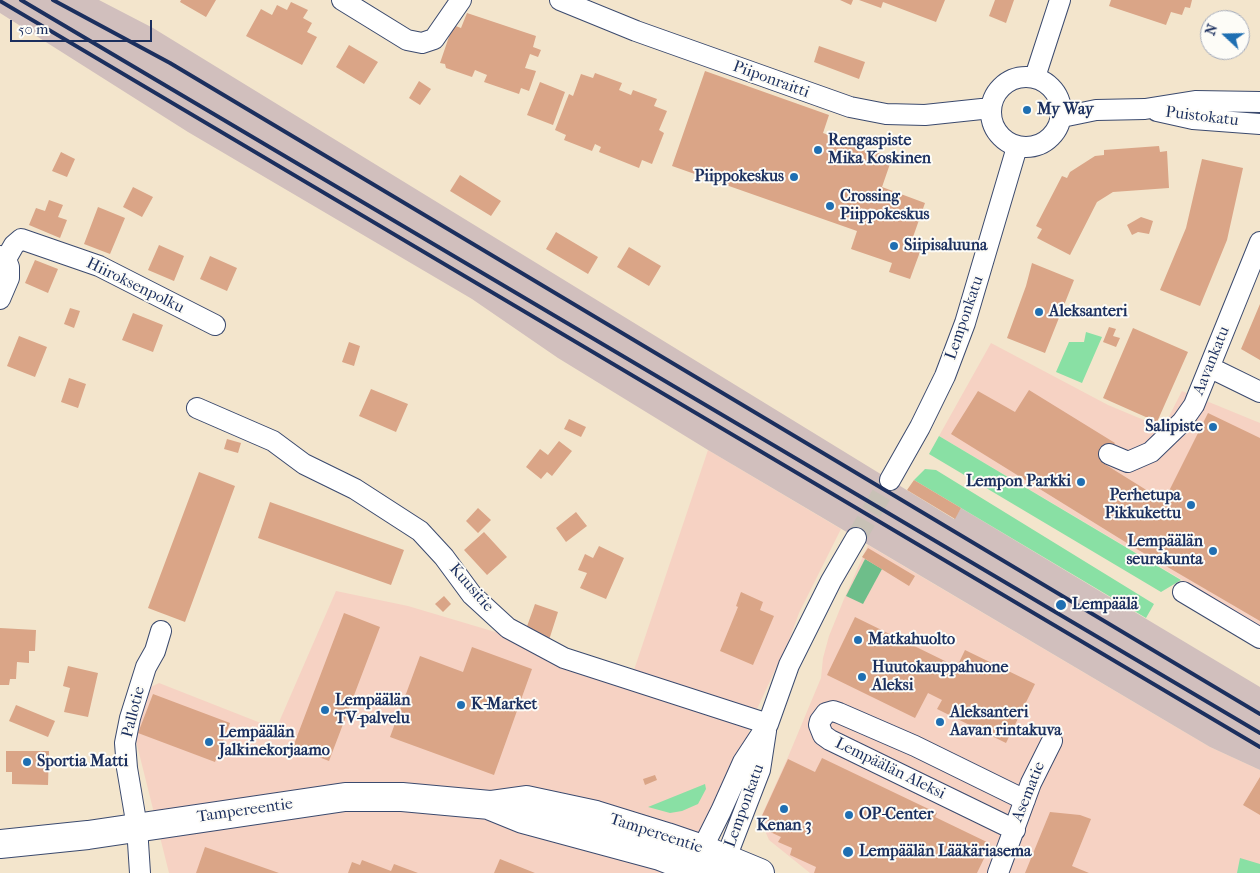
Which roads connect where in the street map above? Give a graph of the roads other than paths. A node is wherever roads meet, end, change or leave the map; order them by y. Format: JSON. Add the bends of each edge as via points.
{"nodes":[{"id":1,"x":342,"y":0,"type":"edge"},
{"id":2,"x":461,"y":0,"type":"edge"},
{"id":3,"x":560,"y":0,"type":"edge"},
{"id":4,"x":1060,"y":0,"type":"edge"},
{"id":5,"x":1035,"y":77,"type":"junction"},
{"id":6,"x":1260,"y":102,"type":"edge"},
{"id":7,"x":991,"y":108,"type":"junction"},
{"id":8,"x":1145,"y":109,"type":"junction"},
{"id":9,"x":1062,"y":117,"type":"junction"},
{"id":10,"x":1260,"y":124,"type":"edge"},
{"id":11,"x":1018,"y":147,"type":"junction"},
{"id":12,"x":1260,"y":242,"type":"edge"},
{"id":13,"x":3,"y":258,"type":"edge"},
{"id":14,"x":0,"y":300,"type":"edge"},
{"id":15,"x":215,"y":325,"type":"dead end"},
{"id":16,"x":1210,"y":368,"type":"junction"},
{"id":17,"x":1260,"y":392,"type":"edge"},
{"id":18,"x":197,"y":408,"type":"dead end"},
{"id":19,"x":1109,"y":454,"type":"dead end"},
{"id":20,"x":890,"y":480,"type":"tunnel mouth"},
{"id":21,"x":856,"y":538,"type":"tunnel mouth"},
{"id":22,"x":1183,"y":592,"type":"dead end"},
{"id":23,"x":161,"y":631,"type":"dead end"},
{"id":24,"x":1260,"y":638,"type":"edge"},
{"id":25,"x":768,"y":724,"type":"junction"},
{"id":26,"x":1052,"y":741,"type":"dead end"},
{"id":27,"x":1025,"y":800,"type":"junction"},
{"id":28,"x":137,"y":827,"type":"junction"},
{"id":29,"x":1015,"y":830,"type":"junction"},
{"id":30,"x":0,"y":844,"type":"edge"},
{"id":31,"x":703,"y":865,"type":"edge"},
{"id":32,"x":140,"y":873,"type":"edge"},
{"id":33,"x":760,"y":873,"type":"edge"},
{"id":34,"x":998,"y":873,"type":"edge"}],
"edges":[{"from":1,"to":2,"type":"street","via":[[407,40],[422,43],[434,39]]},
{"from":3,"to":7,"type":"street","name":"Piiponraitti","via":[[636,31],[850,107],[886,114],[925,115]]},
{"from":4,"to":5,"type":"street"},
{"from":5,"to":7,"type":"street","via":[[1023,76],[1006,83],[994,96]]},
{"from":5,"to":9,"type":"street","via":[[1053,88],[1062,106]]},
{"from":6,"to":8,"type":"street","name":"Puistokatu","via":[[1195,101]]},
{"from":7,"to":11,"type":"street","via":[[994,128],[1008,143]]},
{"from":8,"to":9,"type":"street","name":"Puistokatu","via":[[1096,110]]},
{"from":8,"to":10,"type":"street","name":"Puistokatu","via":[[1194,119]]},
{"from":9,"to":11,"type":"street","via":[[1051,138],[1029,148]]},
{"from":11,"to":20,"type":"street","name":"Lemponkatu","via":[[965,323],[945,376]]},
{"from":12,"to":16,"type":"street","name":"Aavankatu"},
{"from":13,"to":14,"type":"street","via":[[10,267]]},
{"from":13,"to":15,"type":"street","name":"Hiiroksenpolku","via":[[21,240],[99,266]]},
{"from":16,"to":17,"type":"street"},
{"from":16,"to":19,"type":"street","name":"Aavankatu","via":[[1194,405],[1182,422],[1151,452],[1128,462]]},
{"from":18,"to":25,"type":"street","name":"Kuusitie","via":[[274,441],[304,464],[355,489],[420,531],[472,595],[508,628],[564,658]]},
{"from":21,"to":25,"type":"street","name":"Lemponkatu","via":[[789,665]]},
{"from":22,"to":24,"type":"street"},
{"from":23,"to":28,"type":"street","name":"Pallotie","via":[[146,667],[125,743]]},
{"from":25,"to":31,"type":"street","name":"Lemponkatu","via":[[760,770]]},
{"from":26,"to":27,"type":"street","name":"Asematie"},
{"from":27,"to":29,"type":"street","name":"Asematie"},
{"from":27,"to":29,"type":"street","name":"Lempäälän Aleksi","via":[[915,746],[833,711],[820,721],[823,735],[830,740]]},
{"from":28,"to":30,"type":"main road","name":"Tampereentie"},
{"from":28,"to":31,"type":"main road","name":"Tampereentie","via":[[345,797],[402,797],[490,805],[523,819]]},
{"from":28,"to":32,"type":"street","name":"Pallotie"},
{"from":29,"to":34,"type":"street","name":"Asematie"},
{"from":31,"to":33,"type":"main road","name":"Tampereentie"}]}
